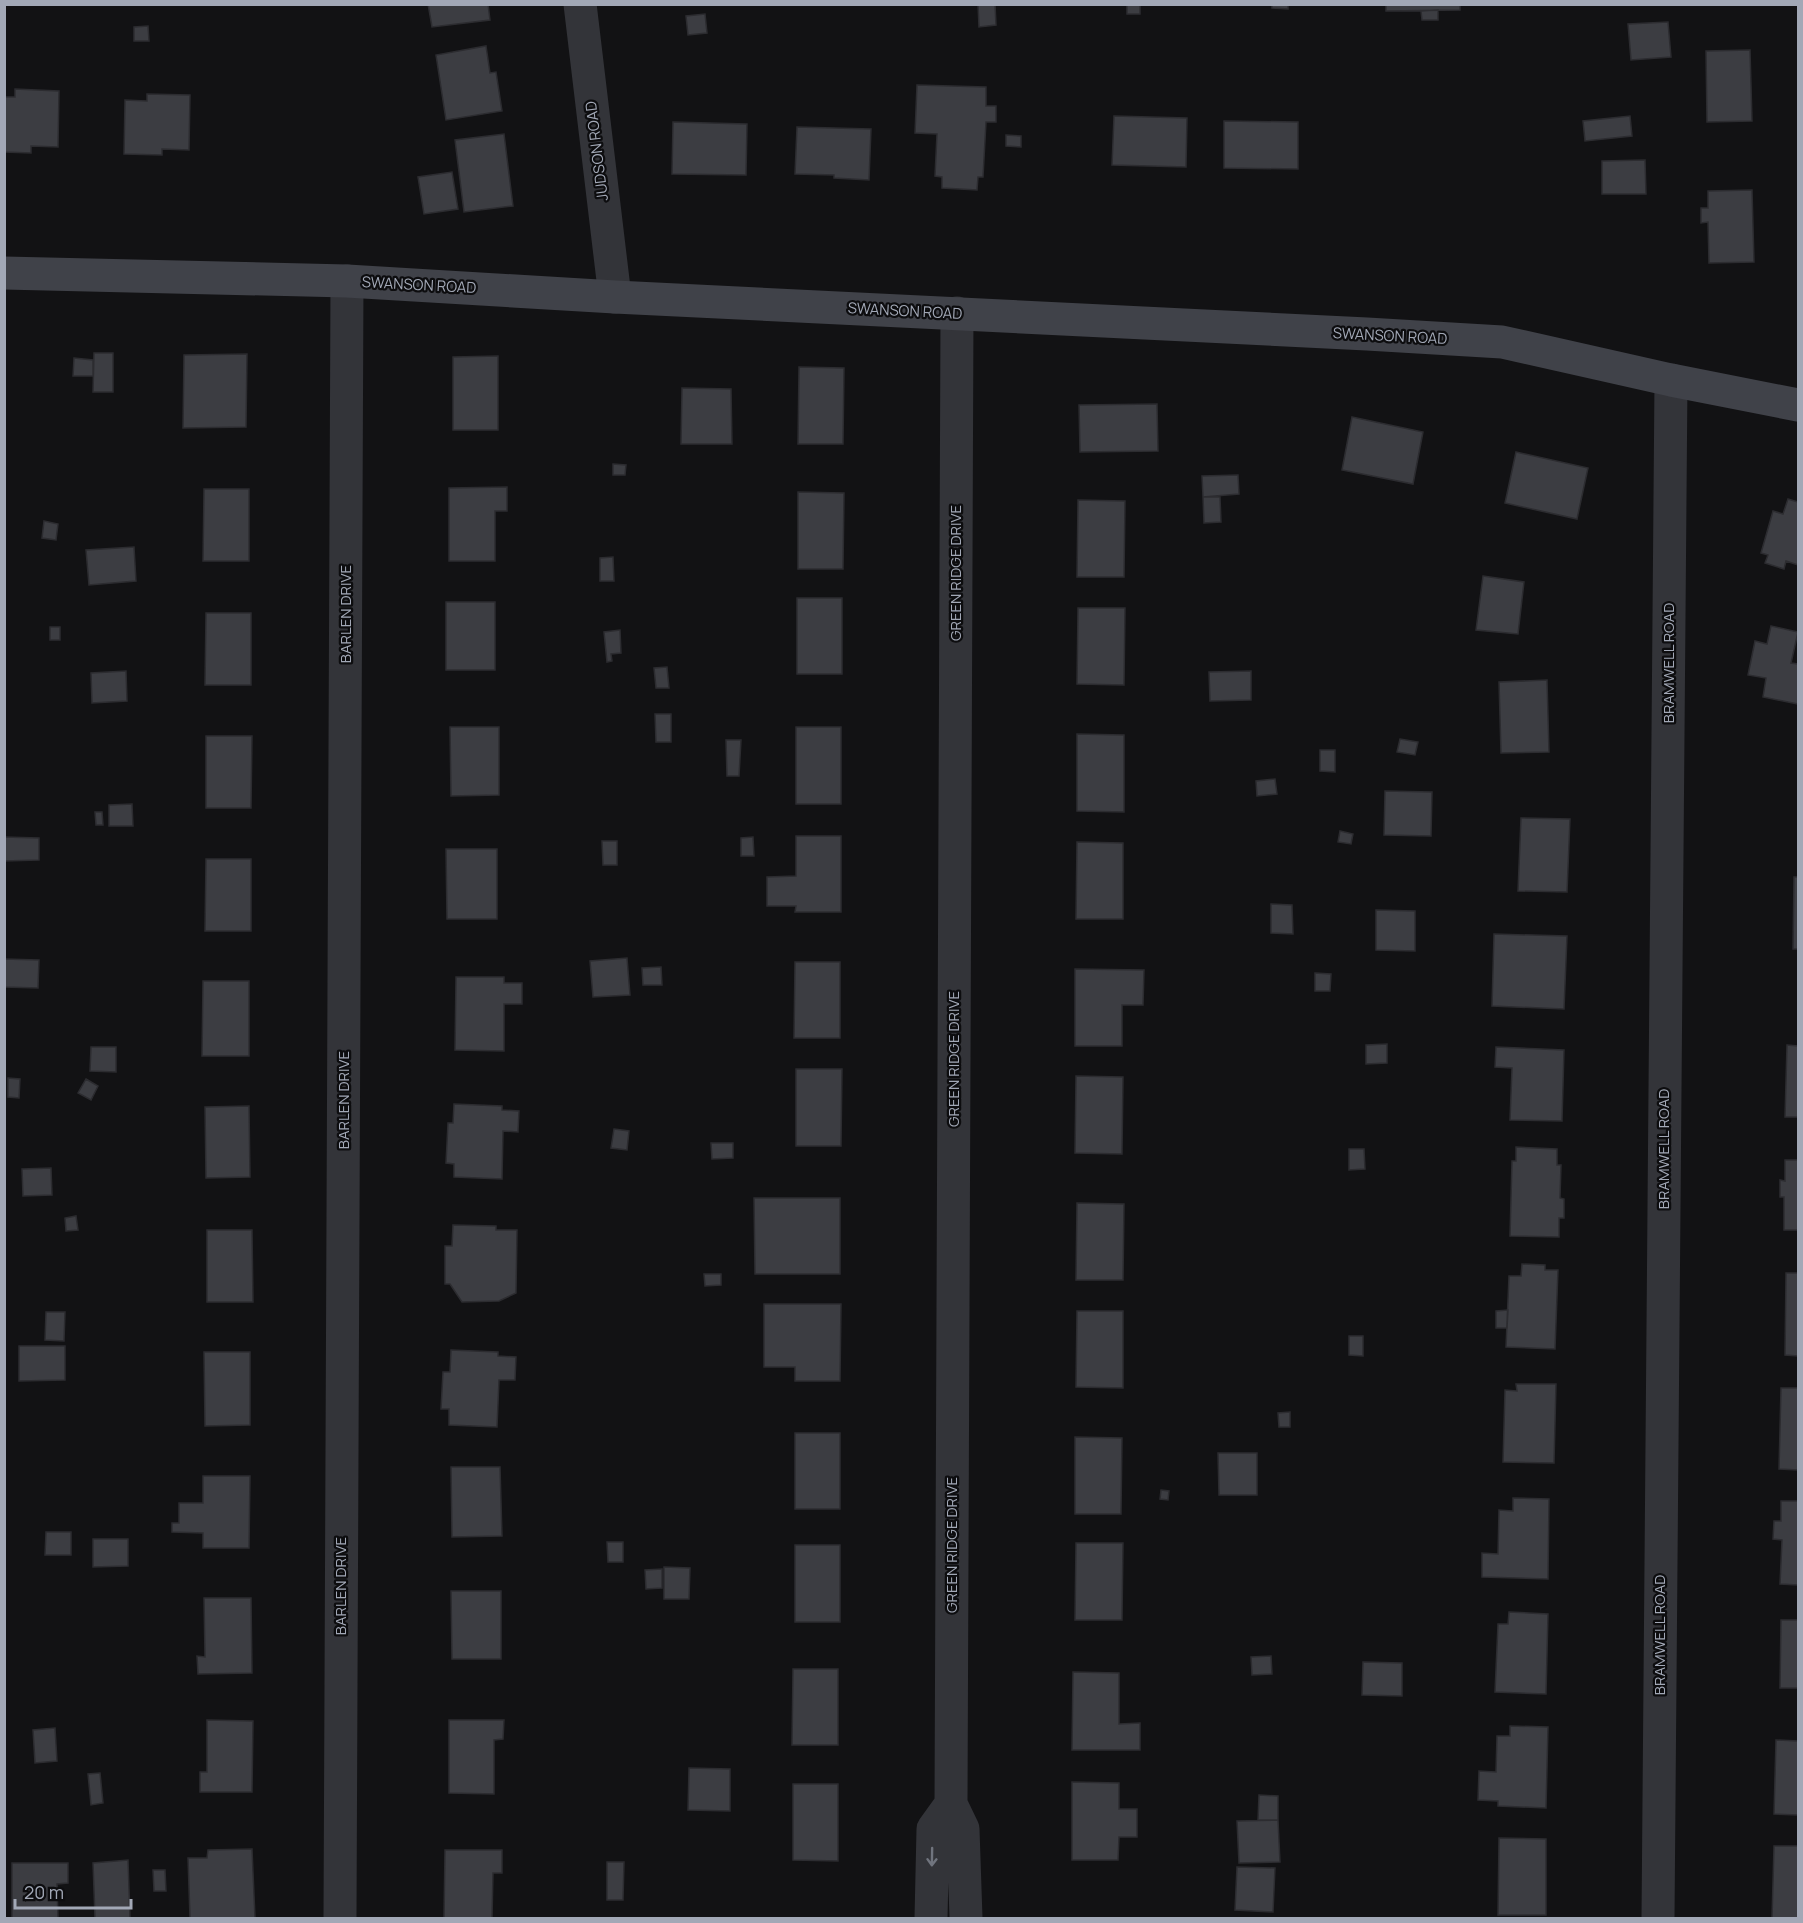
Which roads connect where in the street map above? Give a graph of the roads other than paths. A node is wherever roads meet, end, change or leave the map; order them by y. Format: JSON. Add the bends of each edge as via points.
{"nodes":[{"id":1,"x":580,"y":4,"type":"edge"},
{"id":2,"x":4,"y":273,"type":"edge"},
{"id":3,"x":347,"y":280,"type":"junction"},
{"id":4,"x":615,"y":297,"type":"junction"},
{"id":5,"x":957,"y":313,"type":"junction"},
{"id":6,"x":1671,"y":380,"type":"junction"},
{"id":7,"x":1798,"y":405,"type":"edge"},
{"id":8,"x":951,"y":1804,"type":"junction"},
{"id":9,"x":340,"y":1918,"type":"edge"},
{"id":10,"x":932,"y":1918,"type":"edge"},
{"id":11,"x":966,"y":1918,"type":"edge"},
{"id":12,"x":1658,"y":1918,"type":"edge"}],
"edges":[{"from":1,"to":4,"type":"street","name":"JUDSON ROAD"},
{"from":2,"to":3,"type":"street","name":"SWANSON ROAD"},
{"from":3,"to":4,"type":"street","name":"SWANSON ROAD"},
{"from":3,"to":9,"type":"street","name":"BARLEN DRIVE"},
{"from":4,"to":5,"type":"street","name":"SWANSON ROAD"},
{"from":5,"to":6,"type":"street","name":"SWANSON ROAD","via":[[1502,342]]},
{"from":5,"to":8,"type":"street","name":"GREEN RIDGE DRIVE"},
{"from":6,"to":7,"type":"street","name":"SWANSON ROAD"},
{"from":6,"to":12,"type":"street","name":"BRAMWELL ROAD"},
{"from":8,"to":10,"type":"street","one_way":true,"via":[[933,1829]]},
{"from":8,"to":11,"type":"street","name":"GREEN RIDGE DRIVE","via":[[963,1829]]}]}
